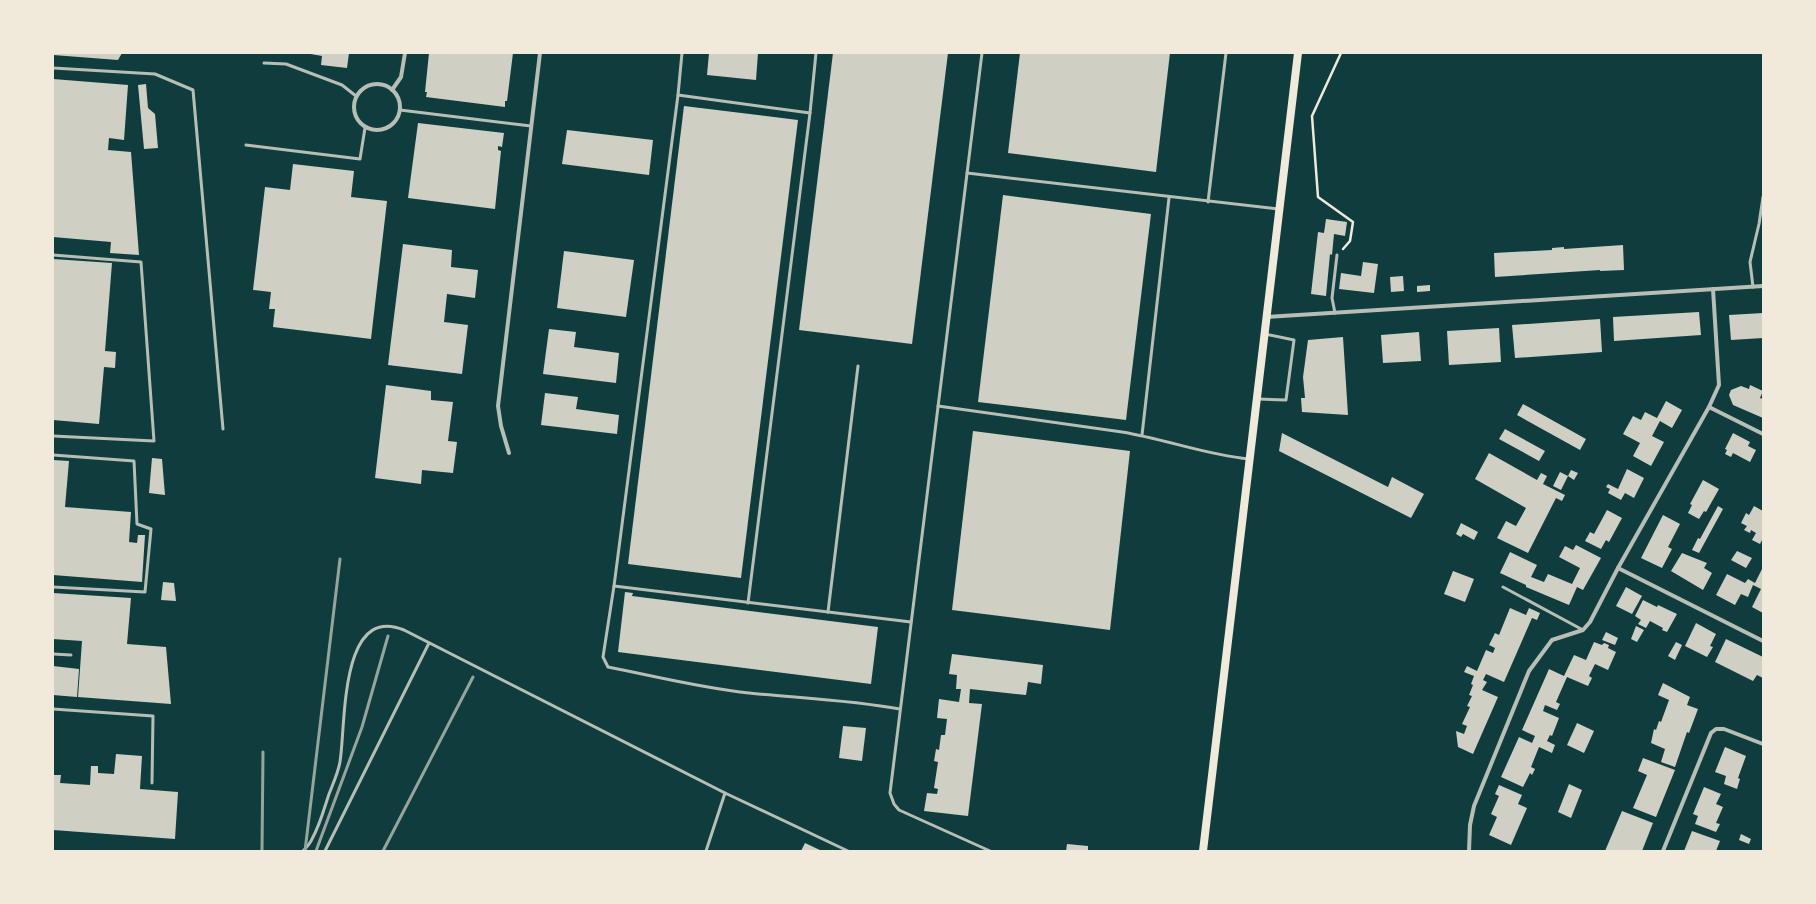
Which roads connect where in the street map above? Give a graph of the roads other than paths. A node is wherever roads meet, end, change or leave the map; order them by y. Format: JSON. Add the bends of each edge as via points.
{"nodes":[{"id":1,"x":405,"y":53,"type":"edge"},
{"id":2,"x":540,"y":53,"type":"edge"},
{"id":3,"x":682,"y":53,"type":"edge"},
{"id":4,"x":816,"y":53,"type":"edge"},
{"id":5,"x":982,"y":53,"type":"edge"},
{"id":6,"x":1226,"y":53,"type":"edge"},
{"id":7,"x":1298,"y":53,"type":"edge"},
{"id":8,"x":264,"y":63,"type":"dead end"},
{"id":9,"x":53,"y":68,"type":"edge"},
{"id":10,"x":392,"y":90,"type":"junction"},
{"id":11,"x":678,"y":95,"type":"junction"},
{"id":12,"x":356,"y":96,"type":"junction"},
{"id":13,"x":400,"y":110,"type":"junction"},
{"id":14,"x":810,"y":113,"type":"junction"},
{"id":15,"x":531,"y":126,"type":"junction"},
{"id":16,"x":364,"y":128,"type":"junction"},
{"id":17,"x":246,"y":145,"type":"dead end"},
{"id":18,"x":967,"y":173,"type":"junction"},
{"id":19,"x":1763,"y":197,"type":"edge"},
{"id":20,"x":1169,"y":198,"type":"junction"},
{"id":21,"x":1208,"y":202,"type":"junction"},
{"id":22,"x":1280,"y":209,"type":"junction"},
{"id":23,"x":53,"y":255,"type":"edge"},
{"id":24,"x":1337,"y":255,"type":"road end"},
{"id":25,"x":1763,"y":286,"type":"edge"},
{"id":26,"x":1752,"y":287,"type":"junction"},
{"id":27,"x":1713,"y":289,"type":"junction"},
{"id":28,"x":1335,"y":313,"type":"junction"},
{"id":29,"x":1267,"y":317,"type":"junction"},
{"id":30,"x":1264,"y":334,"type":"junction"},
{"id":31,"x":858,"y":366,"type":"dead end"},
{"id":32,"x":1256,"y":399,"type":"junction"},
{"id":33,"x":938,"y":406,"type":"junction"},
{"id":34,"x":1709,"y":407,"type":"junction"},
{"id":35,"x":223,"y":429,"type":"dead end"},
{"id":36,"x":1763,"y":434,"type":"edge"},
{"id":37,"x":1142,"y":435,"type":"junction"},
{"id":38,"x":53,"y":436,"type":"edge"},
{"id":39,"x":508,"y":453,"type":"dead end"},
{"id":40,"x":53,"y":455,"type":"edge"},
{"id":41,"x":1249,"y":460,"type":"junction"},
{"id":42,"x":1618,"y":568,"type":"junction"},
{"id":43,"x":614,"y":586,"type":"junction"},
{"id":44,"x":53,"y":587,"type":"edge"},
{"id":45,"x":1503,"y":588,"type":"dead end"},
{"id":46,"x":748,"y":603,"type":"junction"},
{"id":47,"x":828,"y":612,"type":"junction"},
{"id":48,"x":910,"y":622,"type":"junction"},
{"id":49,"x":1583,"y":630,"type":"junction"},
{"id":50,"x":1763,"y":641,"type":"edge"},
{"id":51,"x":429,"y":643,"type":"junction"},
{"id":52,"x":53,"y":654,"type":"edge"},
{"id":53,"x":71,"y":655,"type":"dead end"},
{"id":54,"x":53,"y":709,"type":"edge"},
{"id":55,"x":900,"y":709,"type":"junction"},
{"id":56,"x":1763,"y":744,"type":"edge"},
{"id":57,"x":152,"y":783,"type":"dead end"},
{"id":58,"x":725,"y":794,"type":"junction"},
{"id":59,"x":302,"y":851,"type":"edge"},
{"id":60,"x":325,"y":851,"type":"edge"},
{"id":61,"x":706,"y":851,"type":"edge"},
{"id":62,"x":848,"y":851,"type":"edge"},
{"id":63,"x":990,"y":851,"type":"edge"},
{"id":64,"x":1203,"y":851,"type":"edge"},
{"id":65,"x":1470,"y":851,"type":"edge"},
{"id":66,"x":1663,"y":851,"type":"edge"}],
"edges":[{"from":1,"to":10,"type":"street","via":[[401,76]]},
{"from":2,"to":15,"type":"street"},
{"from":3,"to":11,"type":"lane"},
{"from":4,"to":14,"type":"lane"},
{"from":5,"to":18,"type":"lane"},
{"from":6,"to":21,"type":"lane"},
{"from":7,"to":22,"type":"main road"},
{"from":8,"to":12,"type":"lane","via":[[286,64],[342,85]]},
{"from":9,"to":35,"type":"lane","via":[[154,74],[193,90]]},
{"from":10,"to":12,"type":"street","via":[[383,85],[373,84],[363,88]]},
{"from":10,"to":13,"type":"street","via":[[399,101]]},
{"from":11,"to":14,"type":"lane"},
{"from":11,"to":43,"type":"lane"},
{"from":12,"to":16,"type":"street","via":[[354,111]]},
{"from":13,"to":15,"type":"lane"},
{"from":13,"to":16,"type":"street","via":[[396,120],[389,127],[379,131]]},
{"from":14,"to":46,"type":"lane"},
{"from":15,"to":39,"type":"street","via":[[498,406]]},
{"from":16,"to":17,"type":"lane","via":[[360,159]]},
{"from":18,"to":20,"type":"lane"},
{"from":18,"to":33,"type":"lane"},
{"from":19,"to":26,"type":"lane","via":[[1750,262]]},
{"from":20,"to":21,"type":"lane"},
{"from":20,"to":37,"type":"lane"},
{"from":21,"to":22,"type":"lane"},
{"from":22,"to":29,"type":"main road"},
{"from":23,"to":38,"type":"lane","via":[[141,262],[154,441]]},
{"from":24,"to":28,"type":"lane","via":[[1332,298]]},
{"from":25,"to":26,"type":"street"},
{"from":26,"to":27,"type":"street"},
{"from":27,"to":28,"type":"street"},
{"from":27,"to":34,"type":"street","via":[[1719,385]]},
{"from":28,"to":29,"type":"street"},
{"from":29,"to":30,"type":"main road"},
{"from":30,"to":32,"type":"main road"},
{"from":30,"to":32,"type":"lane","via":[[1294,340],[1286,400]]},
{"from":31,"to":47,"type":"lane"},
{"from":32,"to":41,"type":"main road"},
{"from":33,"to":37,"type":"lane"},
{"from":33,"to":48,"type":"lane"},
{"from":34,"to":36,"type":"street"},
{"from":34,"to":42,"type":"street"},
{"from":37,"to":41,"type":"lane"},
{"from":40,"to":44,"type":"lane","via":[[134,461],[138,524],[151,529],[145,592]]},
{"from":41,"to":64,"type":"main road"},
{"from":42,"to":49,"type":"street","via":[[1590,622]]},
{"from":42,"to":50,"type":"street"},
{"from":43,"to":46,"type":"lane"},
{"from":43,"to":55,"type":"lane","via":[[603,657],[608,667],[712,688]]},
{"from":45,"to":49,"type":"lane"},
{"from":46,"to":47,"type":"lane"},
{"from":47,"to":48,"type":"lane"},
{"from":48,"to":55,"type":"lane"},
{"from":49,"to":65,"type":"street","via":[[1552,640],[1529,671],[1474,806],[1470,825]]},
{"from":51,"to":58,"type":"lane"},
{"from":51,"to":59,"type":"lane","via":[[389,625],[372,629],[358,646],[349,677],[340,764],[312,840]]},
{"from":51,"to":60,"type":"lane"},
{"from":52,"to":53,"type":"lane"},
{"from":54,"to":57,"type":"lane","via":[[153,716]]},
{"from":55,"to":63,"type":"lane","via":[[890,793],[894,804],[899,810]]},
{"from":56,"to":66,"type":"street","via":[[1724,729],[1716,729],[1711,733]]},
{"from":58,"to":61,"type":"lane"},
{"from":58,"to":62,"type":"lane"}]}
